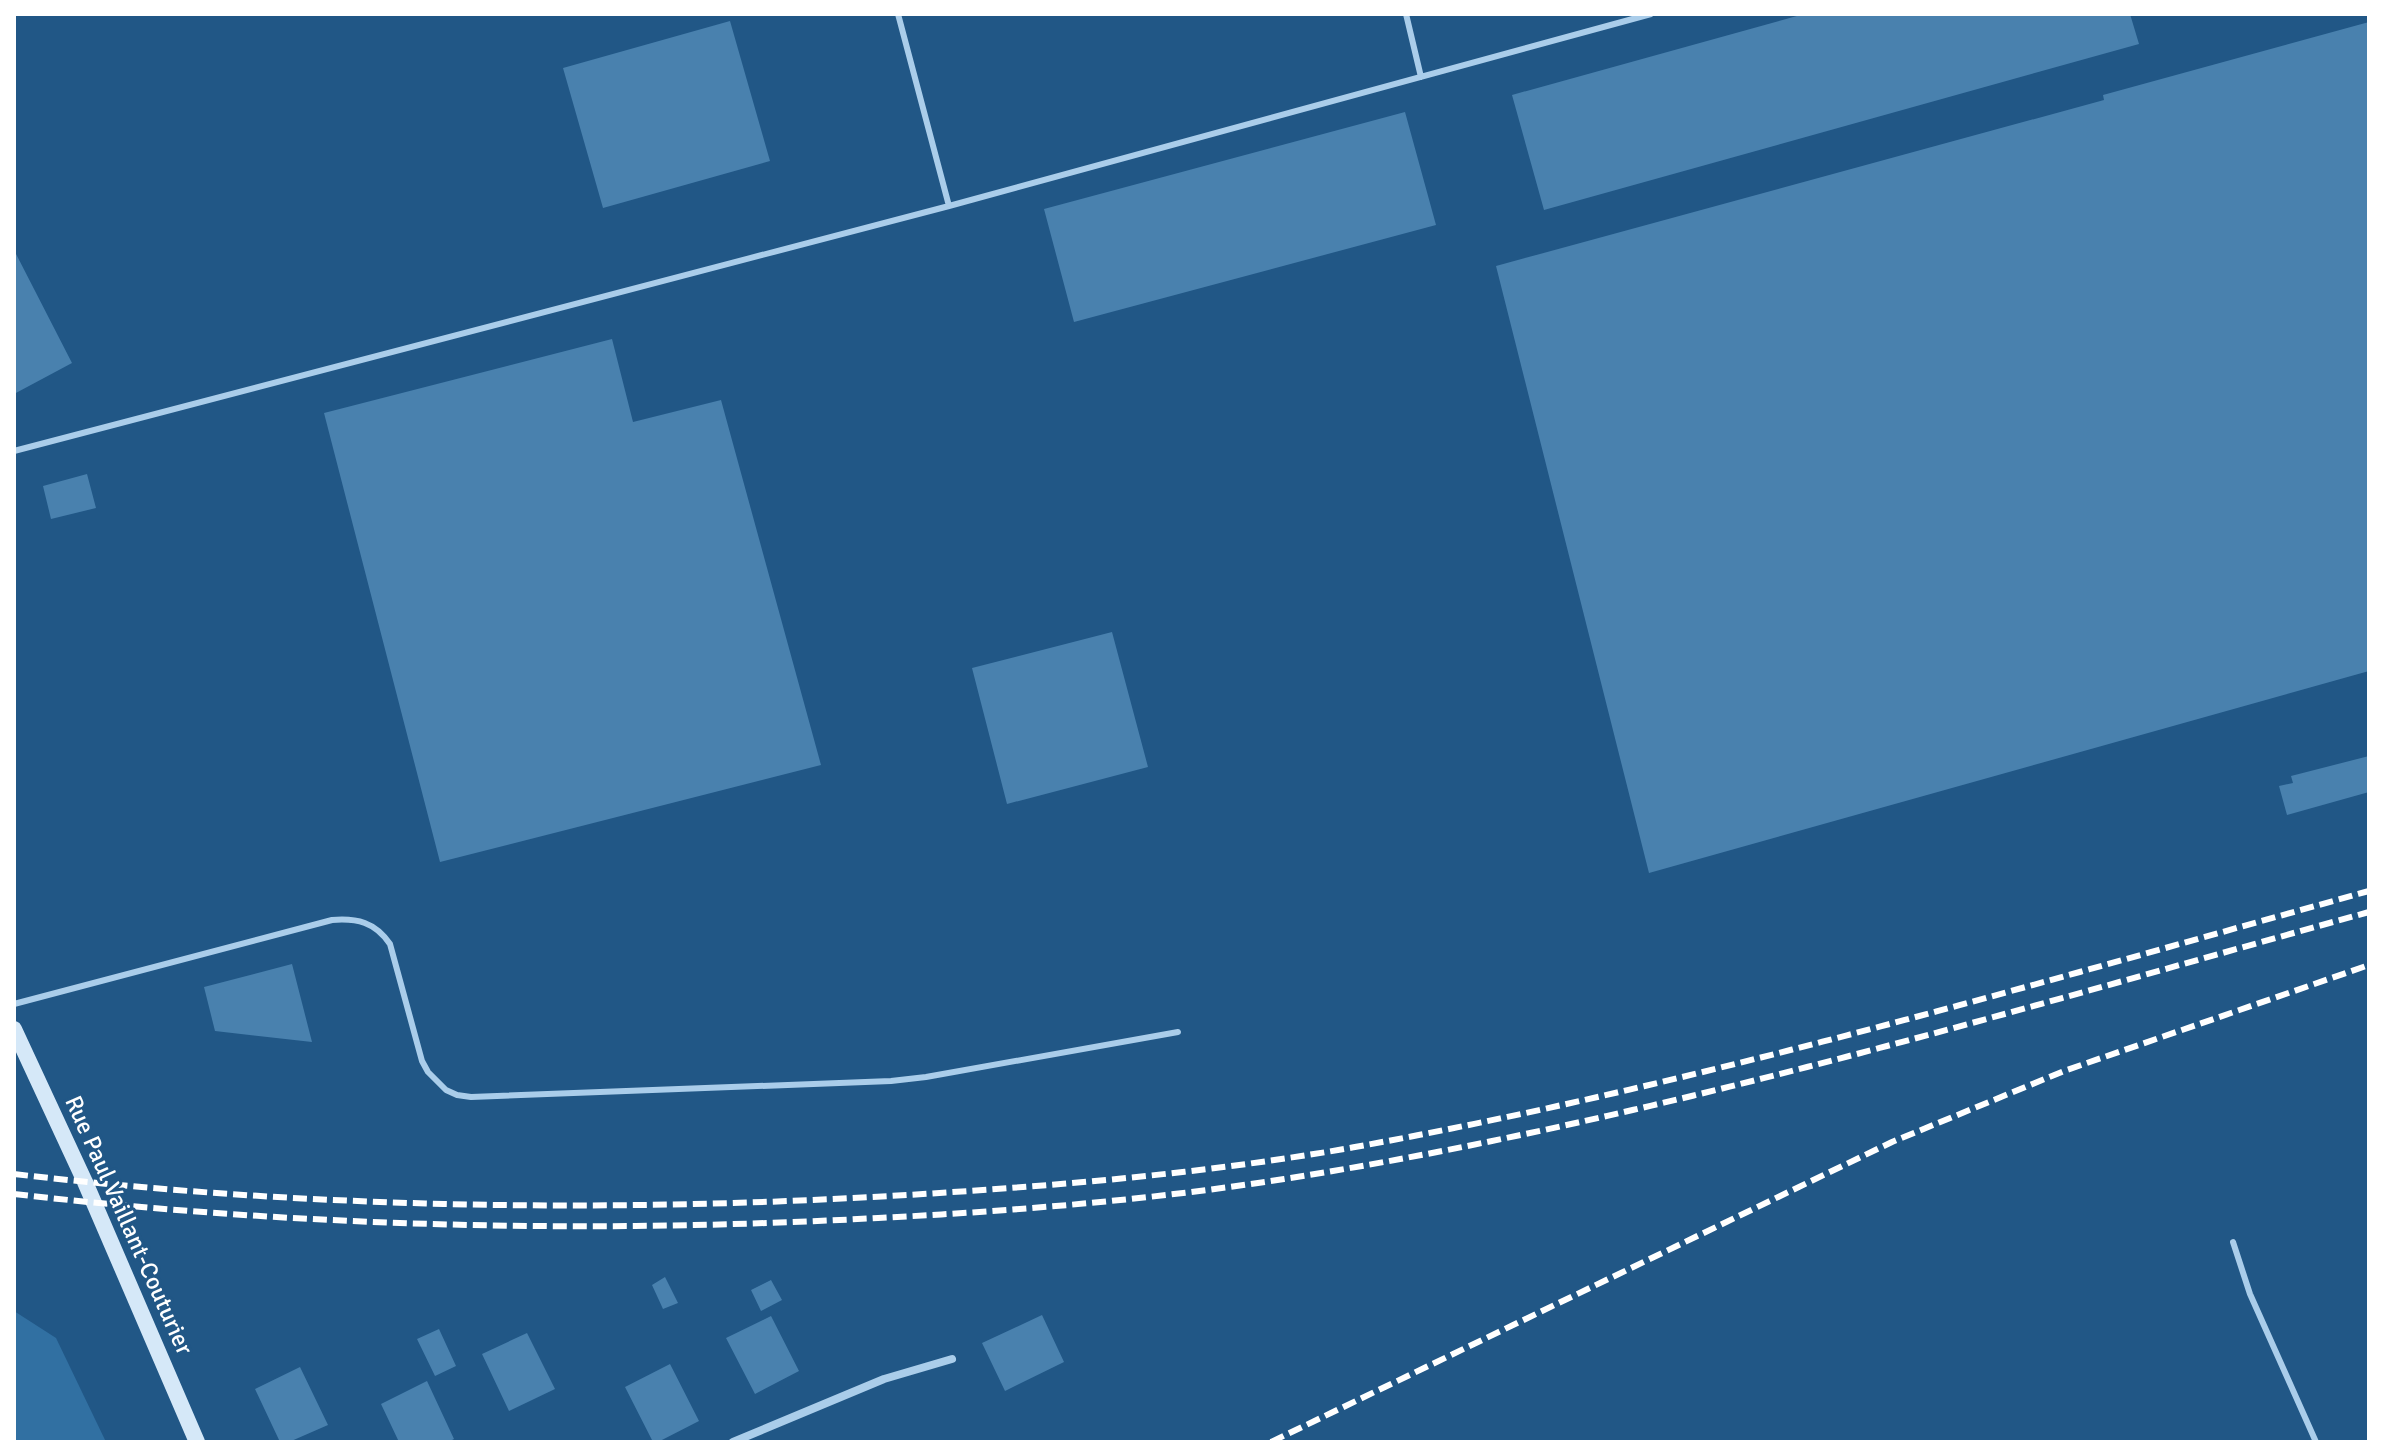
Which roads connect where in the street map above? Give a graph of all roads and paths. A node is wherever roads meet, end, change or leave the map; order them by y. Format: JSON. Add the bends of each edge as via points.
{"nodes":[{"id":1,"x":898,"y":14,"type":"edge"},
{"id":2,"x":1406,"y":14,"type":"edge"},
{"id":3,"x":1651,"y":14,"type":"edge"},
{"id":4,"x":1421,"y":77,"type":"junction"},
{"id":5,"x":949,"y":206,"type":"junction"},
{"id":6,"x":14,"y":451,"type":"edge"},
{"id":7,"x":14,"y":1004,"type":"edge"},
{"id":8,"x":14,"y":1029,"type":"edge"},
{"id":9,"x":1178,"y":1032,"type":"dead end"},
{"id":10,"x":2233,"y":1242,"type":"dead end"},
{"id":11,"x":952,"y":1359,"type":"dead end"},
{"id":12,"x":197,"y":1442,"type":"edge"},
{"id":13,"x":733,"y":1442,"type":"edge"},
{"id":14,"x":2316,"y":1442,"type":"edge"}],
"edges":[{"from":1,"to":5,"type":"lane"},
{"from":2,"to":4,"type":"lane"},
{"from":3,"to":4,"type":"lane"},
{"from":4,"to":5,"type":"lane"},
{"from":5,"to":6,"type":"lane"},
{"from":7,"to":9,"type":"lane","via":[[344,919],[367,922],[384,935],[422,1061],[436,1082],[471,1097],[891,1081]]},
{"from":8,"to":12,"type":"street","name":"Rue Paul Vaillant-Couturier"},
{"from":10,"to":14,"type":"lane","via":[[2250,1294]]},
{"from":11,"to":13,"type":"street","via":[[884,1379]]}]}
